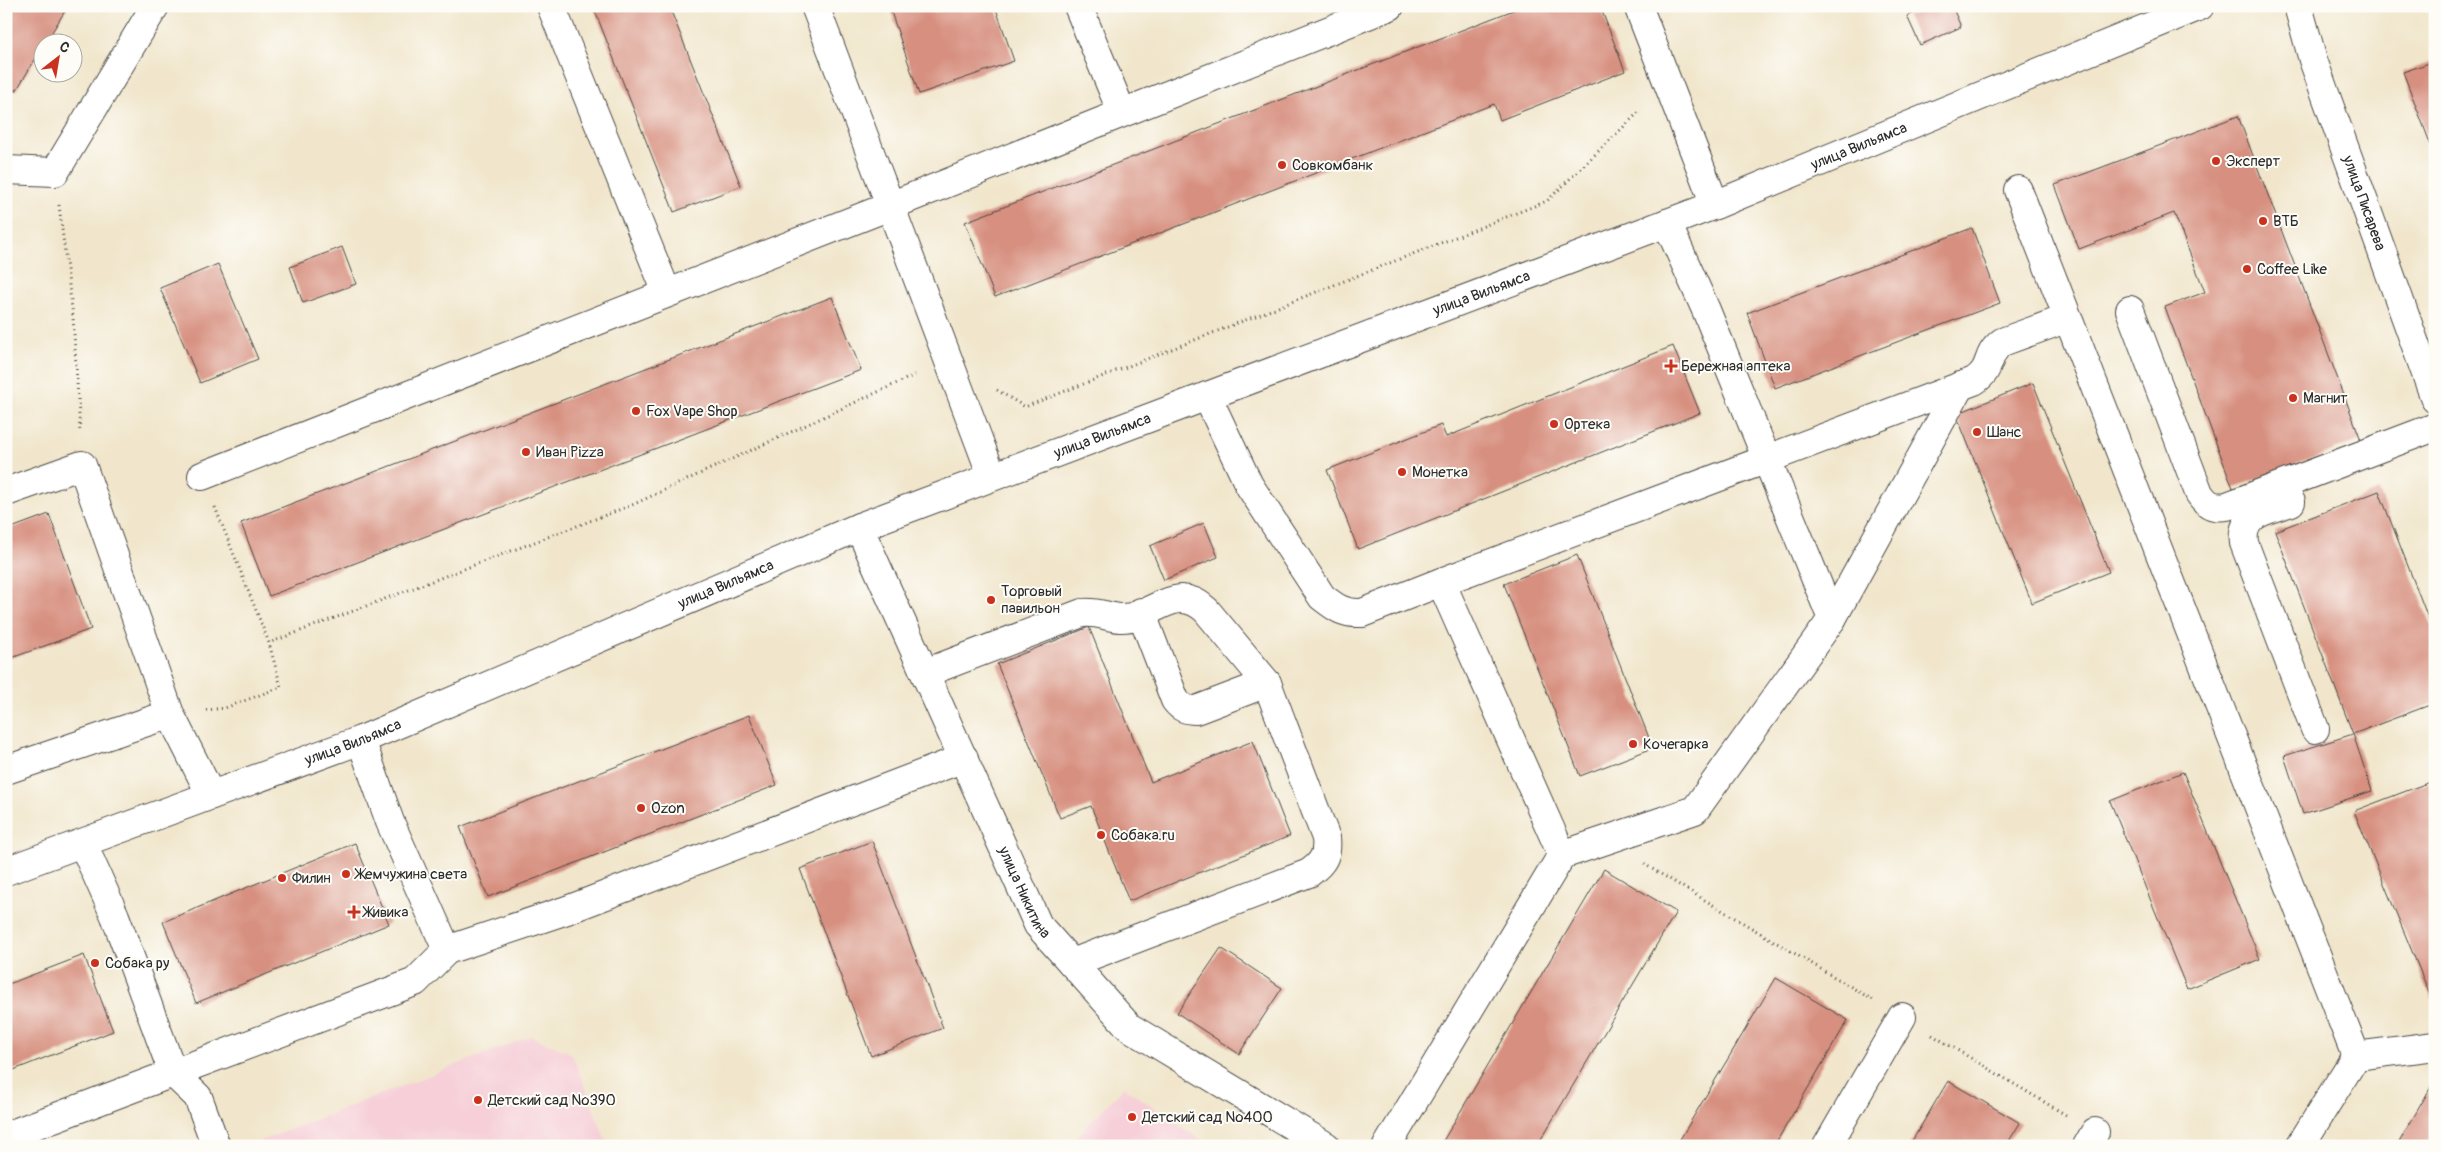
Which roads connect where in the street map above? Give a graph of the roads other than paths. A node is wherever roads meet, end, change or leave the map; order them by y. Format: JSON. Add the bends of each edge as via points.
{"nodes":[{"id":1,"x":155,"y":6,"type":"edge"},
{"id":2,"x":551,"y":6,"type":"edge"},
{"id":3,"x":815,"y":6,"type":"edge"},
{"id":4,"x":1078,"y":6,"type":"edge"},
{"id":5,"x":1390,"y":6,"type":"edge"},
{"id":6,"x":1638,"y":6,"type":"edge"},
{"id":7,"x":2200,"y":6,"type":"edge"},
{"id":8,"x":2298,"y":6,"type":"edge"},
{"id":9,"x":1122,"y":113,"type":"junction"},
{"id":10,"x":6,"y":170,"type":"edge"},
{"id":11,"x":2018,"y":190,"type":"dead end"},
{"id":12,"x":1715,"y":205,"type":"junction"},
{"id":13,"x":890,"y":206,"type":"junction"},
{"id":14,"x":1668,"y":223,"type":"junction"},
{"id":15,"x":667,"y":293,"type":"junction"},
{"id":16,"x":2130,"y":310,"type":"dead end"},
{"id":17,"x":2068,"y":318,"type":"junction"},
{"id":18,"x":1960,"y":386,"type":"junction"},
{"id":19,"x":1207,"y":396,"type":"junction"},
{"id":20,"x":2435,"y":399,"type":"edge"},
{"id":21,"x":2435,"y":427,"type":"edge"},
{"id":22,"x":2435,"y":447,"type":"edge"},
{"id":23,"x":1766,"y":460,"type":"junction"},
{"id":24,"x":202,"y":476,"type":"road end"},
{"id":25,"x":992,"y":476,"type":"junction"},
{"id":26,"x":6,"y":492,"type":"edge"},
{"id":27,"x":859,"y":527,"type":"junction"},
{"id":28,"x":1441,"y":582,"type":"junction"},
{"id":29,"x":1141,"y":612,"type":"junction"},
{"id":30,"x":1832,"y":619,"type":"junction"},
{"id":31,"x":925,"y":673,"type":"junction"},
{"id":32,"x":1267,"y":682,"type":"junction"},
{"id":33,"x":170,"y":714,"type":"junction"},
{"id":34,"x":2315,"y":730,"type":"dead end"},
{"id":35,"x":361,"y":740,"type":"junction"},
{"id":36,"x":964,"y":758,"type":"junction"},
{"id":37,"x":6,"y":770,"type":"edge"},
{"id":38,"x":211,"y":795,"type":"junction"},
{"id":39,"x":83,"y":844,"type":"junction"},
{"id":40,"x":1562,"y":855,"type":"junction"},
{"id":41,"x":6,"y":871,"type":"edge"},
{"id":42,"x":448,"y":950,"type":"junction"},
{"id":43,"x":1072,"y":963,"type":"junction"},
{"id":44,"x":1902,"y":1017,"type":"road end"},
{"id":45,"x":2435,"y":1046,"type":"edge"},
{"id":46,"x":2356,"y":1056,"type":"junction"},
{"id":47,"x":173,"y":1073,"type":"junction"},
{"id":48,"x":6,"y":1136,"type":"edge"},
{"id":49,"x":216,"y":1146,"type":"edge"},
{"id":50,"x":1326,"y":1146,"type":"edge"},
{"id":51,"x":1387,"y":1146,"type":"edge"},
{"id":52,"x":1826,"y":1146,"type":"edge"},
{"id":53,"x":2300,"y":1146,"type":"edge"}],
"edges":[{"from":1,"to":10,"type":"street","via":[[55,172]]},
{"from":2,"to":15,"type":"street"},
{"from":3,"to":13,"type":"street"},
{"from":4,"to":9,"type":"street"},
{"from":5,"to":9,"type":"street"},
{"from":6,"to":12,"type":"street"},
{"from":7,"to":12,"type":"street","name":"улица Вильямса"},
{"from":8,"to":20,"type":"street","name":"улица Писарева","via":[[2313,60]]},
{"from":9,"to":13,"type":"street"},
{"from":11,"to":17,"type":"street"},
{"from":12,"to":14,"type":"street","name":"улица Вильямса"},
{"from":13,"to":15,"type":"street"},
{"from":13,"to":25,"type":"street"},
{"from":14,"to":19,"type":"street","name":"улица Вильямса"},
{"from":14,"to":23,"type":"street"},
{"from":15,"to":24,"type":"street"},
{"from":16,"to":21,"type":"street","via":[[2199,493],[2206,503],[2216,507],[2227,506]]},
{"from":17,"to":18,"type":"street","via":[[2002,342],[1994,348],[1984,374]]},
{"from":17,"to":46,"type":"street"},
{"from":18,"to":23,"type":"street"},
{"from":18,"to":30,"type":"street"},
{"from":19,"to":25,"type":"street","name":"улица Вильямса"},
{"from":19,"to":28,"type":"street","via":[[1249,485],[1322,597],[1348,614],[1362,613]]},
{"from":22,"to":34,"type":"street","via":[[2256,515],[2242,531]]},
{"from":23,"to":28,"type":"street"},
{"from":23,"to":30,"type":"street"},
{"from":25,"to":27,"type":"street","name":"улица Вильямса"},
{"from":26,"to":33,"type":"street","via":[[82,464]]},
{"from":27,"to":31,"type":"street","name":"улица Никитина"},
{"from":27,"to":35,"type":"street","name":"улица Вильямса"},
{"from":28,"to":40,"type":"street"},
{"from":29,"to":31,"type":"street","via":[[1120,618],[1094,612],[1082,614]]},
{"from":29,"to":32,"type":"street","via":[[1184,598],[1196,601]]},
{"from":29,"to":32,"type":"street","via":[[1180,707],[1196,710]]},
{"from":30,"to":40,"type":"street","via":[[1695,810]]},
{"from":31,"to":36,"type":"street","name":"улица Никитина"},
{"from":32,"to":43,"type":"street","via":[[1326,838],[1328,852],[1320,866],[1309,874]]},
{"from":33,"to":37,"type":"street"},
{"from":33,"to":38,"type":"street"},
{"from":35,"to":38,"type":"street","name":"улица Вильямса"},
{"from":35,"to":42,"type":"street","via":[[390,822]]},
{"from":36,"to":42,"type":"street","via":[[577,906]]},
{"from":36,"to":43,"type":"street","name":"улица Никитина","via":[[1038,925]]},
{"from":38,"to":39,"type":"street","name":"улица Вильямса"},
{"from":39,"to":41,"type":"street","name":"улица Вильямса"},
{"from":39,"to":47,"type":"street","via":[[115,916]]},
{"from":40,"to":51,"type":"street"},
{"from":42,"to":47,"type":"street","via":[[414,982]]},
{"from":43,"to":50,"type":"street","name":"улица Никитина","via":[[1129,1027]]},
{"from":44,"to":52,"type":"street"},
{"from":45,"to":46,"type":"street"},
{"from":46,"to":53,"type":"street"},
{"from":47,"to":48,"type":"street"},
{"from":47,"to":49,"type":"street","via":[[198,1097]]}]}
